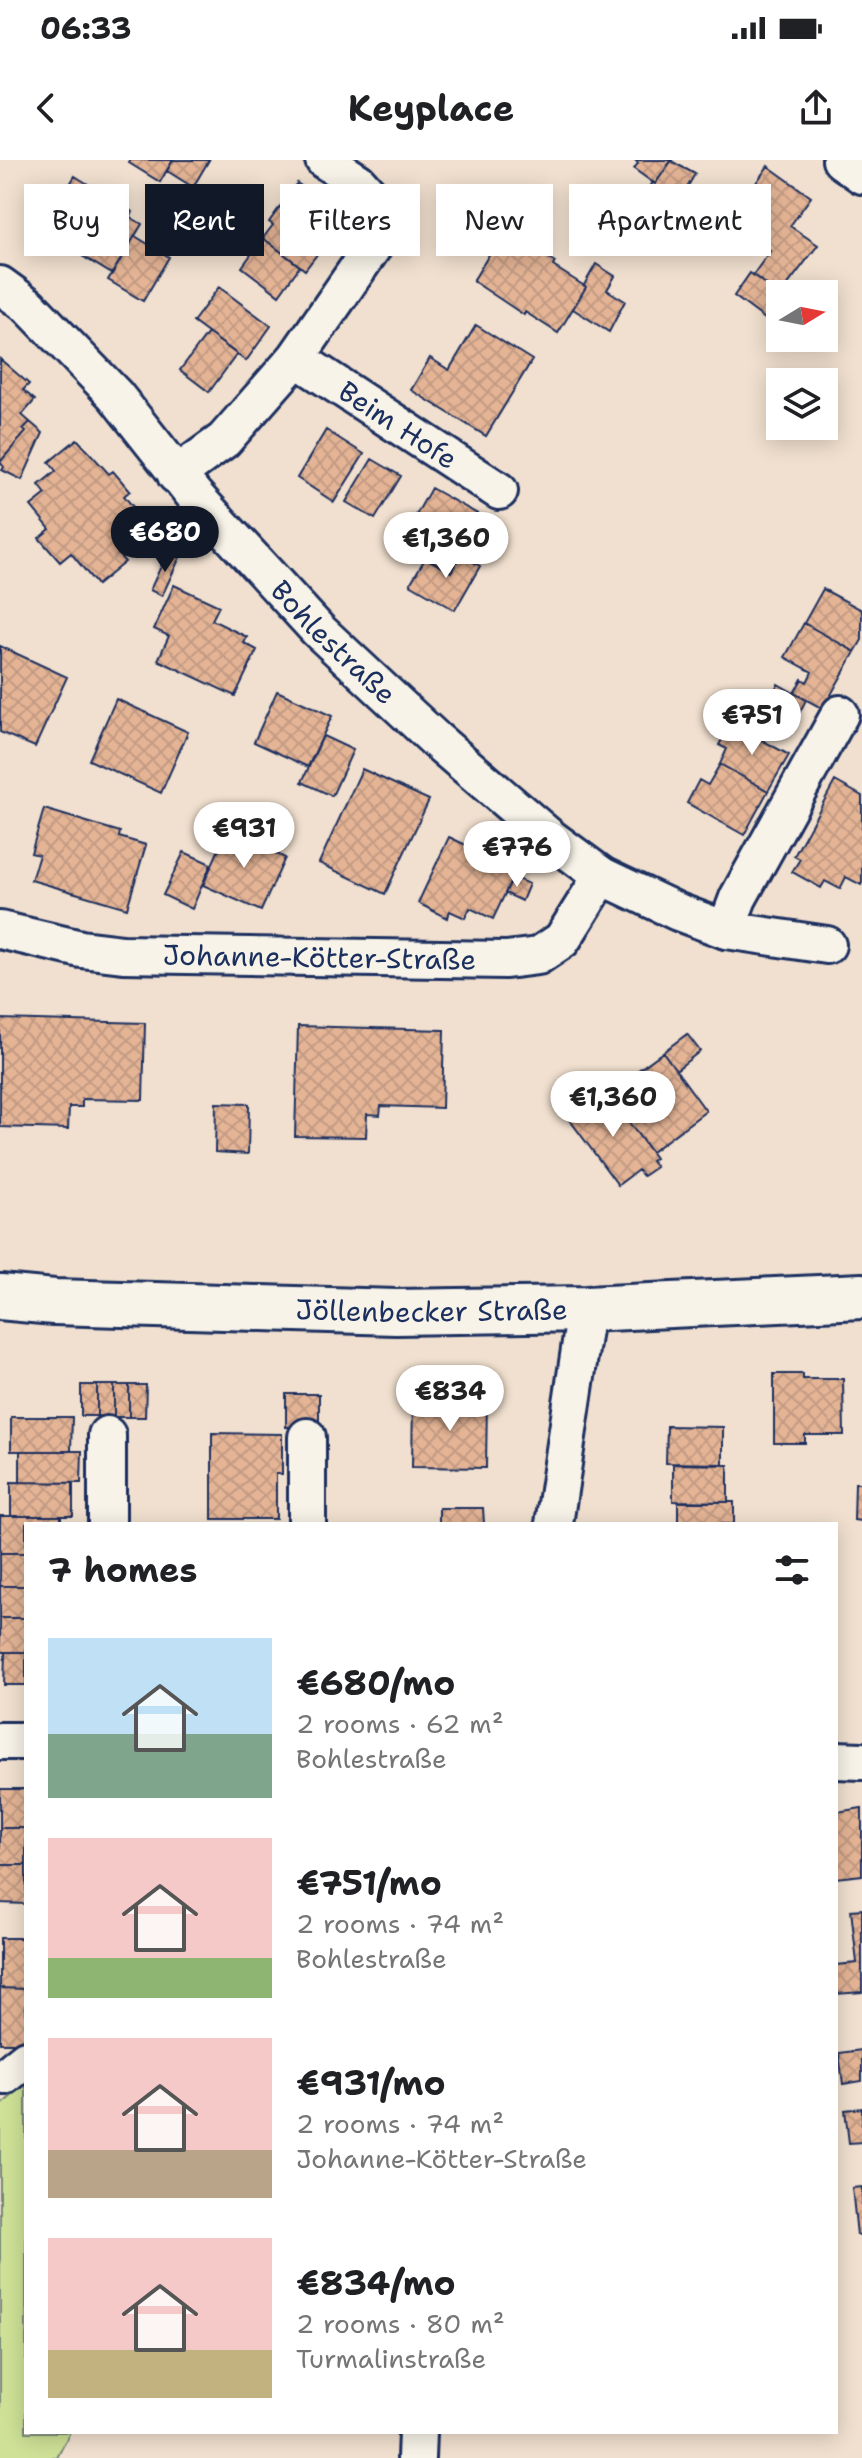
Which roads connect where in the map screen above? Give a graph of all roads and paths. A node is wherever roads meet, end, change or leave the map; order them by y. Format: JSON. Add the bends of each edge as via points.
{"nodes":[{"id":1,"x":324,"y":160,"type":"edge"},
{"id":2,"x":841,"y":160,"type":"edge"},
{"id":3,"x":862,"y":175,"type":"edge"},
{"id":4,"x":0,"y":285,"type":"edge"},
{"id":5,"x":296,"y":358,"type":"junction"},
{"id":6,"x":176,"y":475,"type":"junction"},
{"id":7,"x":499,"y":491,"type":"dead end"},
{"id":8,"x":840,"y":714,"type":"dead end"},
{"id":9,"x":602,"y":876,"type":"junction"},
{"id":10,"x":0,"y":930,"type":"edge"},
{"id":11,"x":726,"y":930,"type":"junction"},
{"id":12,"x":827,"y":945,"type":"dead end"},
{"id":13,"x":862,"y":1296,"type":"edge"},
{"id":14,"x":0,"y":1297,"type":"edge"},
{"id":15,"x":586,"y":1309,"type":"junction"},
{"id":16,"x":107,"y":1435,"type":"dead end"},
{"id":17,"x":307,"y":1437,"type":"dead end"},
{"id":18,"x":107,"y":1522,"type":"edge"},
{"id":19,"x":307,"y":1522,"type":"edge"},
{"id":20,"x":554,"y":1522,"type":"edge"},
{"id":21,"x":0,"y":1741,"type":"edge"},
{"id":22,"x":24,"y":1741,"type":"edge"},
{"id":23,"x":838,"y":1760,"type":"edge"},
{"id":24,"x":862,"y":1761,"type":"edge"},
{"id":25,"x":417,"y":2434,"type":"edge"},
{"id":26,"x":416,"y":2458,"type":"edge"}],
"edges":[{"from":1,"to":5,"type":"street","via":[[358,182],[382,209],[372,248]]},
{"from":2,"to":3,"type":"street"},
{"from":4,"to":6,"type":"street","name":"Bohlestraße","via":[[29,306],[115,395]]},
{"from":5,"to":6,"type":"street","via":[[224,440]]},
{"from":5,"to":7,"type":"street","name":"Beim Hofe"},
{"from":6,"to":9,"type":"street","name":"Bohlestraße","via":[[318,630],[436,740]]},
{"from":8,"to":11,"type":"street","via":[[738,898]]},
{"from":9,"to":10,"type":"street","name":"Johanne-Kötter-Straße","via":[[562,940],[538,956],[506,960],[123,954]]},
{"from":9,"to":11,"type":"street","name":"Bohlestraße"},
{"from":11,"to":12,"type":"street","name":"Bohlestraße"},
{"from":13,"to":15,"type":"main road","name":"Jöllenbecker Straße"},
{"from":14,"to":15,"type":"main road","name":"Jöllenbecker Straße","via":[[396,1312]]},
{"from":15,"to":20,"type":"street"},
{"from":16,"to":18,"type":"street"},
{"from":17,"to":19,"type":"street"},
{"from":21,"to":22,"type":"street"},
{"from":23,"to":24,"type":"street"},
{"from":25,"to":26,"type":"street"}]}
